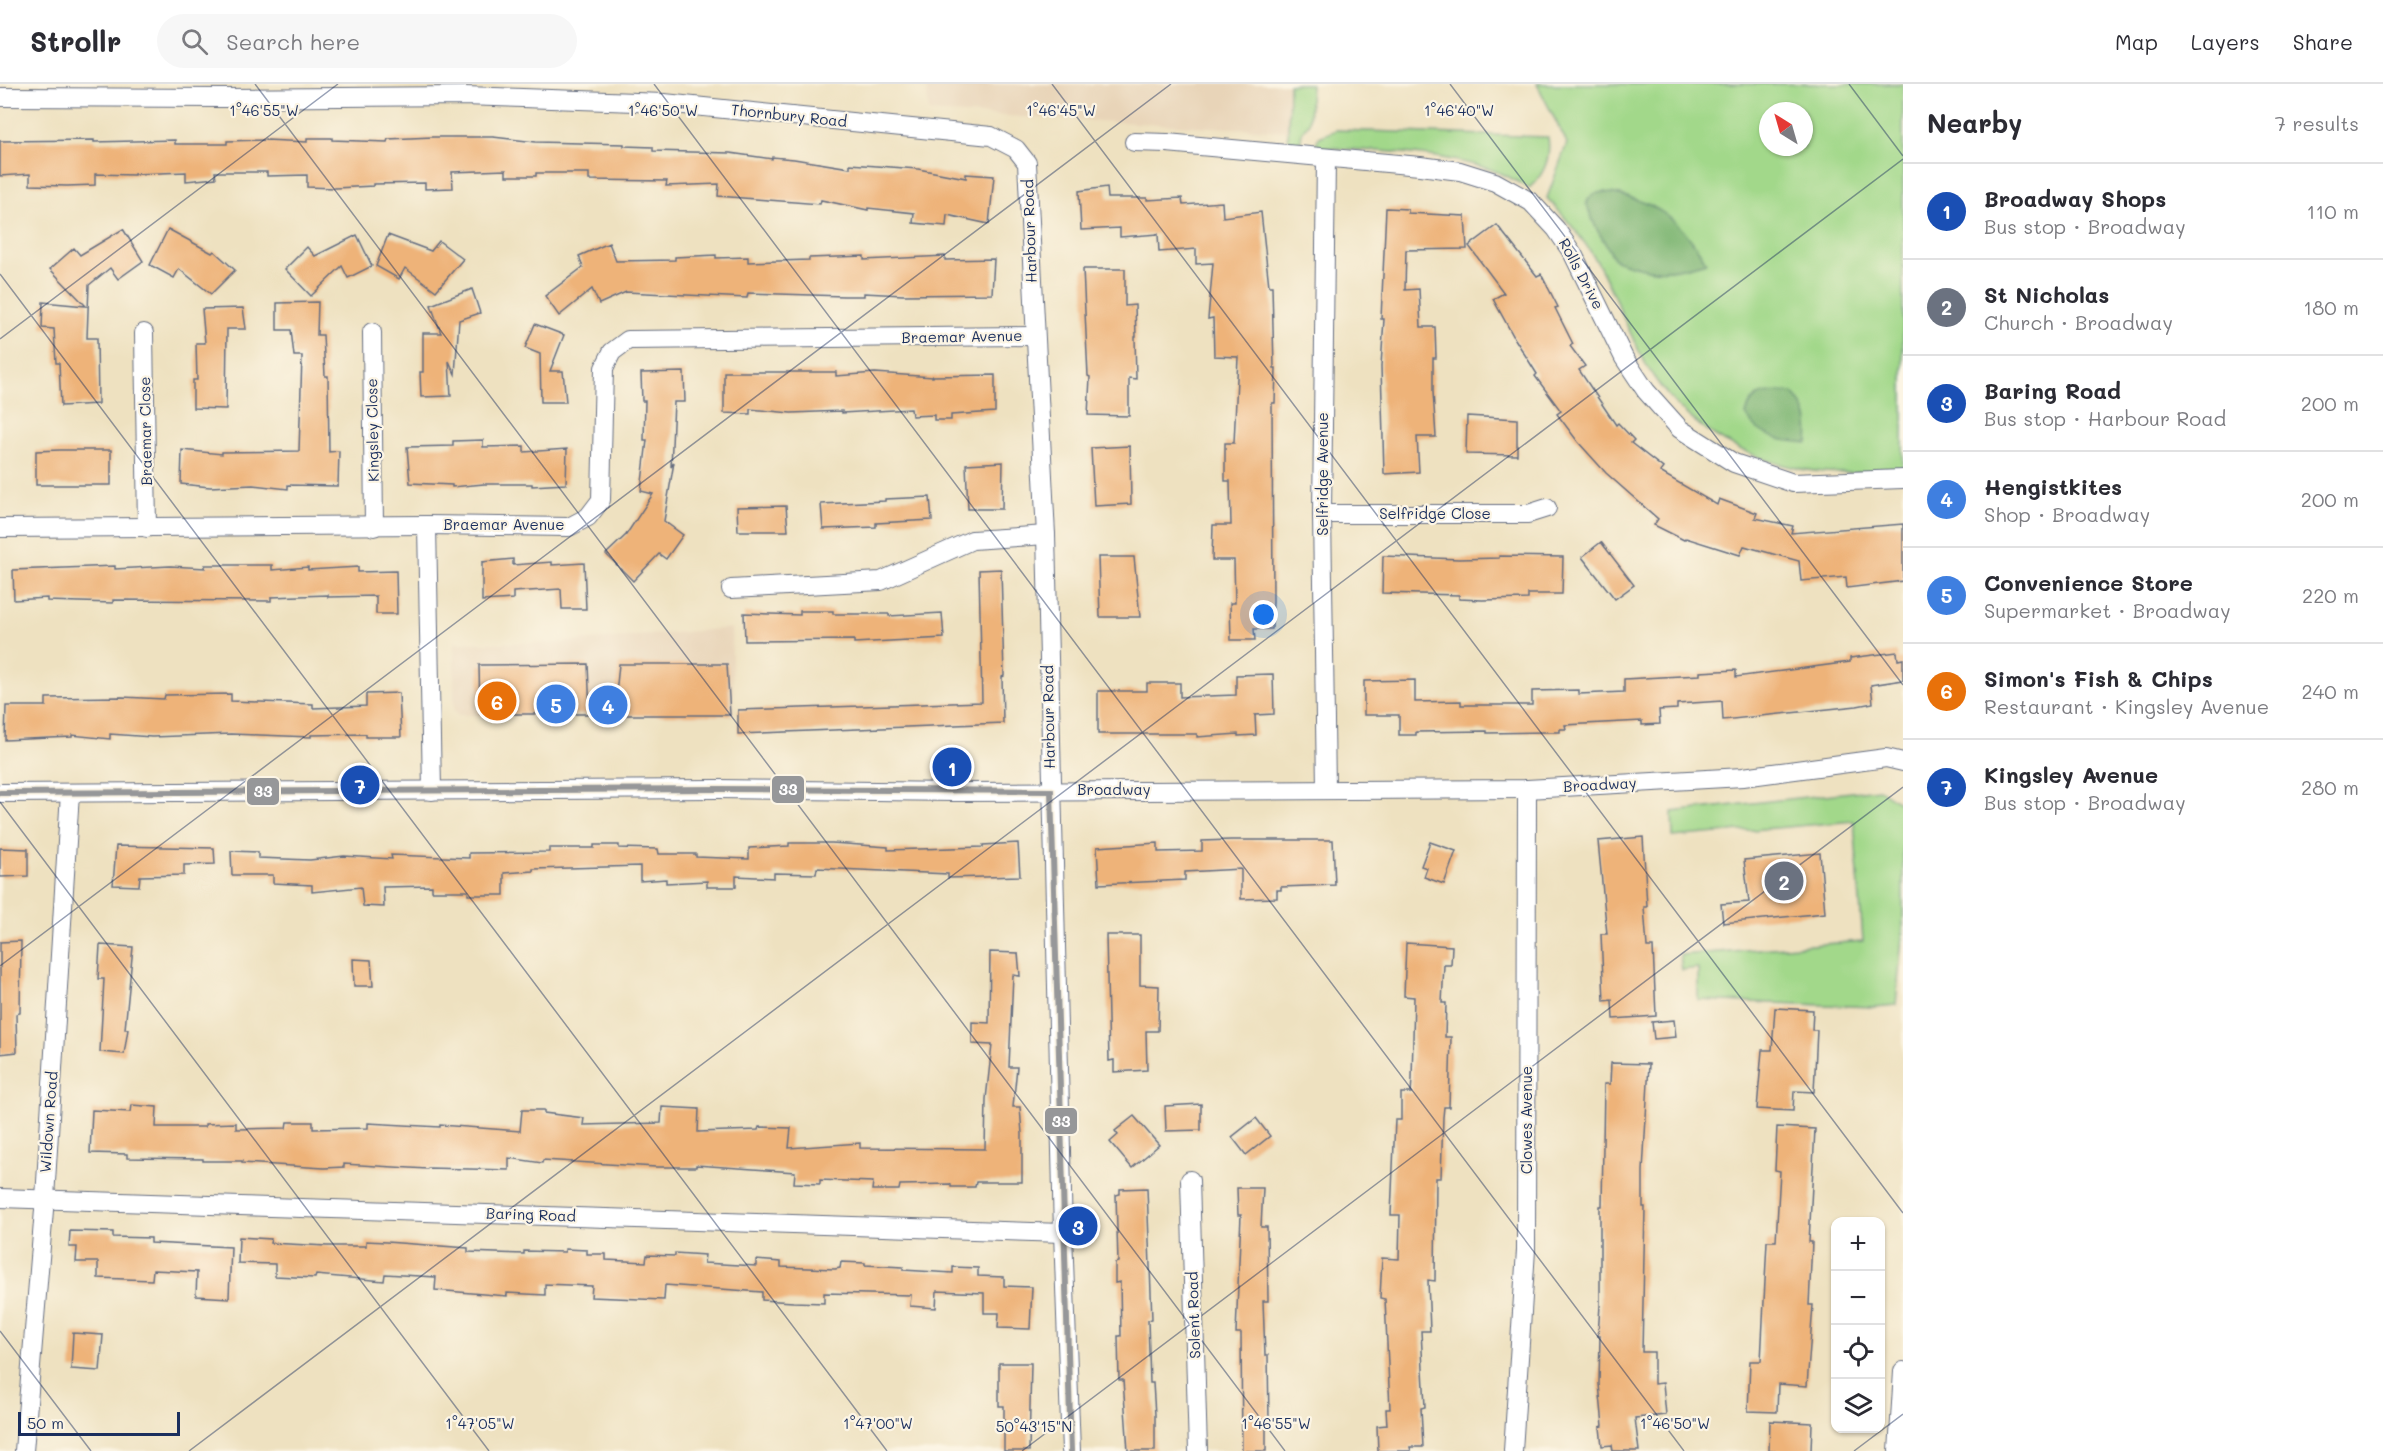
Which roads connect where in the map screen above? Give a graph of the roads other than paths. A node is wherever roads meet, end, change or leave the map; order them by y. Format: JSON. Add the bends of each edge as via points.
{"nodes":[{"id":1,"x":464,"y":90,"type":"edge"},
{"id":2,"x":0,"y":97,"type":"edge"},
{"id":3,"x":1134,"y":142,"type":"dead end"},
{"id":4,"x":1326,"y":158,"type":"junction"},
{"id":5,"x":1027,"y":163,"type":"joint"},
{"id":6,"x":372,"y":332,"type":"dead end"},
{"id":7,"x":144,"y":333,"type":"dead end"},
{"id":8,"x":1034,"y":336,"type":"junction"},
{"id":9,"x":1903,"y":479,"type":"edge"},
{"id":10,"x":1547,"y":507,"type":"dead end"},
{"id":11,"x":1322,"y":514,"type":"junction"},
{"id":12,"x":427,"y":525,"type":"junction"},
{"id":13,"x":374,"y":527,"type":"junction"},
{"id":14,"x":0,"y":528,"type":"edge"},
{"id":15,"x":147,"y":528,"type":"junction"},
{"id":16,"x":1046,"y":535,"type":"junction"},
{"id":17,"x":731,"y":589,"type":"dead end"},
{"id":18,"x":1903,"y":762,"type":"edge"},
{"id":19,"x":1326,"y":789,"type":"junction"},
{"id":20,"x":1527,"y":789,"type":"junction"},
{"id":21,"x":432,"y":791,"type":"junction"},
{"id":22,"x":1051,"y":791,"type":"junction"},
{"id":23,"x":0,"y":793,"type":"edge"},
{"id":24,"x":70,"y":793,"type":"junction"},
{"id":25,"x":1190,"y":1180,"type":"dead end"},
{"id":26,"x":0,"y":1197,"type":"edge"},
{"id":27,"x":45,"y":1198,"type":"junction"},
{"id":28,"x":1063,"y":1233,"type":"junction"},
{"id":29,"x":1903,"y":1371,"type":"edge"},
{"id":30,"x":24,"y":1451,"type":"edge"},
{"id":31,"x":1071,"y":1451,"type":"edge"},
{"id":32,"x":1198,"y":1451,"type":"edge"},
{"id":33,"x":1514,"y":1451,"type":"edge"},
{"id":34,"x":1899,"y":1451,"type":"edge"}],
"edges":[{"from":1,"to":2,"type":"street","name":"Thornbury Road"},
{"from":1,"to":5,"type":"street","name":"Thornbury Road","via":[[664,104],[991,136],[1016,149]]},
{"from":3,"to":4,"type":"street","name":"Rolls Drive"},
{"from":4,"to":9,"type":"street","name":"Rolls Drive","via":[[1460,171],[1495,182],[1531,202],[1573,254],[1624,358],[1646,391],[1680,429],[1734,463],[1793,483]]},
{"from":4,"to":11,"type":"street","name":"Selfridge Avenue"},
{"from":5,"to":8,"type":"street","name":"Harbour Road"},
{"from":6,"to":13,"type":"street","name":"Kingsley Close"},
{"from":7,"to":15,"type":"street","name":"Braemar Close"},
{"from":8,"to":12,"type":"street","name":"Braemar Avenue","via":[[628,340],[612,352],[603,368],[601,500],[588,517],[569,527]]},
{"from":8,"to":16,"type":"street","name":"Harbour Road"},
{"from":10,"to":11,"type":"street","name":"Selfridge Close","via":[[1527,514]]},
{"from":11,"to":19,"type":"street","name":"Selfridge Avenue"},
{"from":12,"to":13,"type":"street","name":"Braemar Avenue"},
{"from":12,"to":21,"type":"street"},
{"from":13,"to":15,"type":"street","name":"Braemar Avenue"},
{"from":14,"to":15,"type":"street","name":"Braemar Avenue"},
{"from":16,"to":17,"type":"street","via":[[972,540],[881,581]]},
{"from":16,"to":22,"type":"street","name":"Harbour Road"},
{"from":18,"to":20,"type":"street","name":"Broadway","via":[[1886,758],[1743,777]]},
{"from":19,"to":20,"type":"street","name":"Broadway"},
{"from":19,"to":22,"type":"street","name":"Broadway"},
{"from":20,"to":33,"type":"street","name":"Clowes Avenue","via":[[1526,1250]]},
{"from":21,"to":22,"type":"street","name":"Broadway"},
{"from":21,"to":24,"type":"street","name":"Broadway"},
{"from":22,"to":28,"type":"street","name":"Harbour Road"},
{"from":23,"to":24,"type":"street","name":"Broadway"},
{"from":24,"to":27,"type":"street","name":"Wildown Road"},
{"from":25,"to":32,"type":"street","name":"Solent Road"},
{"from":26,"to":27,"type":"street","name":"Baring Road"},
{"from":27,"to":28,"type":"street","name":"Baring Road"},
{"from":27,"to":30,"type":"street","name":"Wildown Road"},
{"from":28,"to":31,"type":"street","name":"Harbour Road"},
{"from":29,"to":34,"type":"street"}]}
